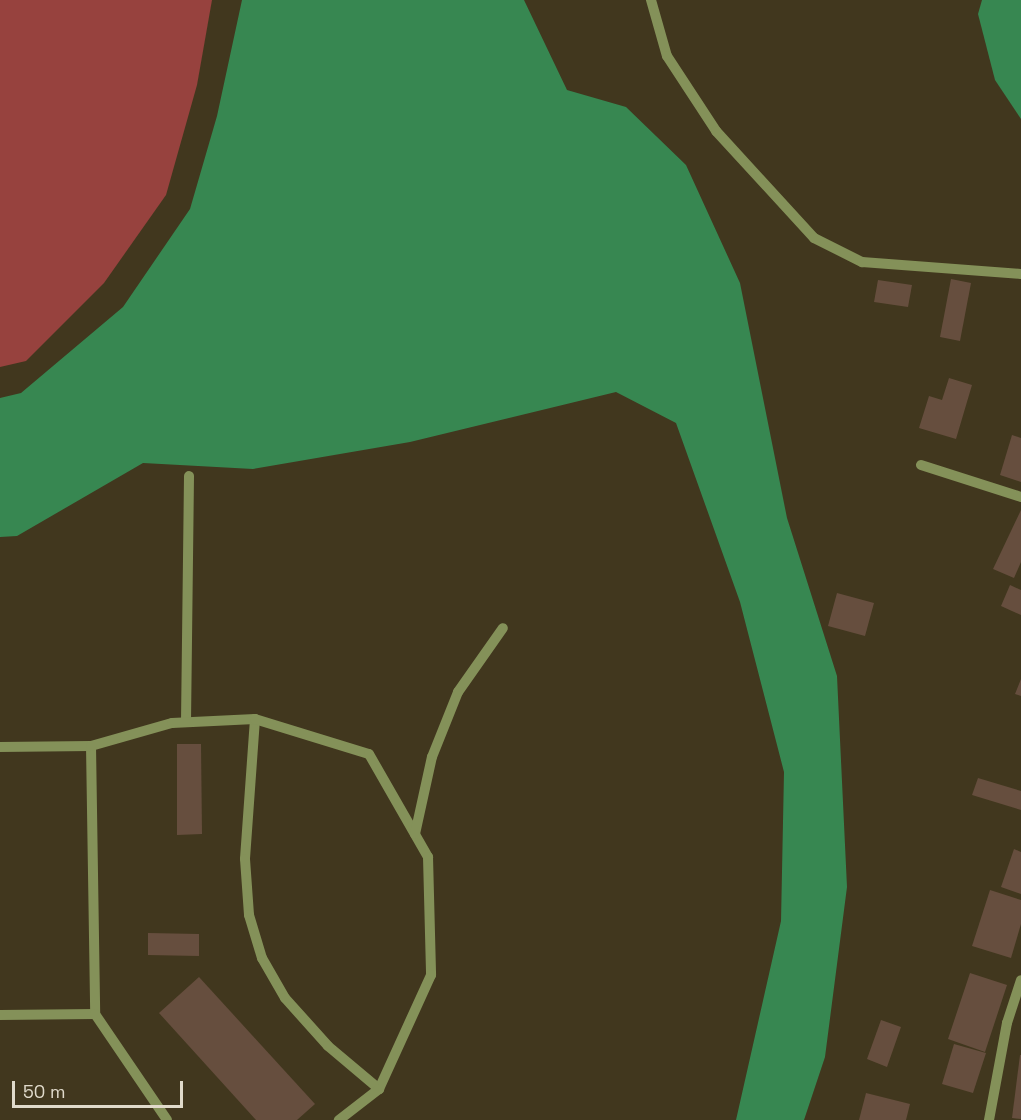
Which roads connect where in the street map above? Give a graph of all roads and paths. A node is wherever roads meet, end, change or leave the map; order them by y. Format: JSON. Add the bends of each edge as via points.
{"nodes":[{"id":1,"x":651,"y":0,"type":"edge"},
{"id":2,"x":1021,"y":274,"type":"edge"},
{"id":3,"x":921,"y":465,"type":"dead end"},
{"id":4,"x":189,"y":476,"type":"dead end"},
{"id":5,"x":1021,"y":497,"type":"edge"},
{"id":6,"x":503,"y":628,"type":"dead end"},
{"id":7,"x":255,"y":719,"type":"junction"},
{"id":8,"x":186,"y":722,"type":"junction"},
{"id":9,"x":91,"y":746,"type":"junction"},
{"id":10,"x":0,"y":747,"type":"edge"},
{"id":11,"x":415,"y":834,"type":"junction"},
{"id":12,"x":1021,"y":980,"type":"edge"},
{"id":13,"x":95,"y":1014,"type":"junction"},
{"id":14,"x":0,"y":1015,"type":"edge"},
{"id":15,"x":379,"y":1089,"type":"junction"},
{"id":16,"x":167,"y":1120,"type":"edge"},
{"id":17,"x":339,"y":1120,"type":"edge"},
{"id":18,"x":989,"y":1120,"type":"edge"}],
"edges":[{"from":1,"to":2,"type":"street","via":[[667,56],[716,131],[814,238],[862,261]]},
{"from":3,"to":5,"type":"street"},
{"from":4,"to":8,"type":"street"},
{"from":6,"to":11,"type":"street","via":[[458,692],[432,757]]},
{"from":7,"to":8,"type":"street"},
{"from":7,"to":11,"type":"street","via":[[369,754]]},
{"from":7,"to":15,"type":"street","via":[[245,859],[249,915],[262,958],[285,998],[328,1046]]},
{"from":8,"to":9,"type":"street"},
{"from":9,"to":10,"type":"street"},
{"from":9,"to":13,"type":"street"},
{"from":11,"to":15,"type":"street","via":[[428,857],[431,975]]},
{"from":12,"to":18,"type":"street","via":[[1007,1023]]},
{"from":13,"to":14,"type":"street"},
{"from":13,"to":16,"type":"street"},
{"from":15,"to":17,"type":"street"}]}
